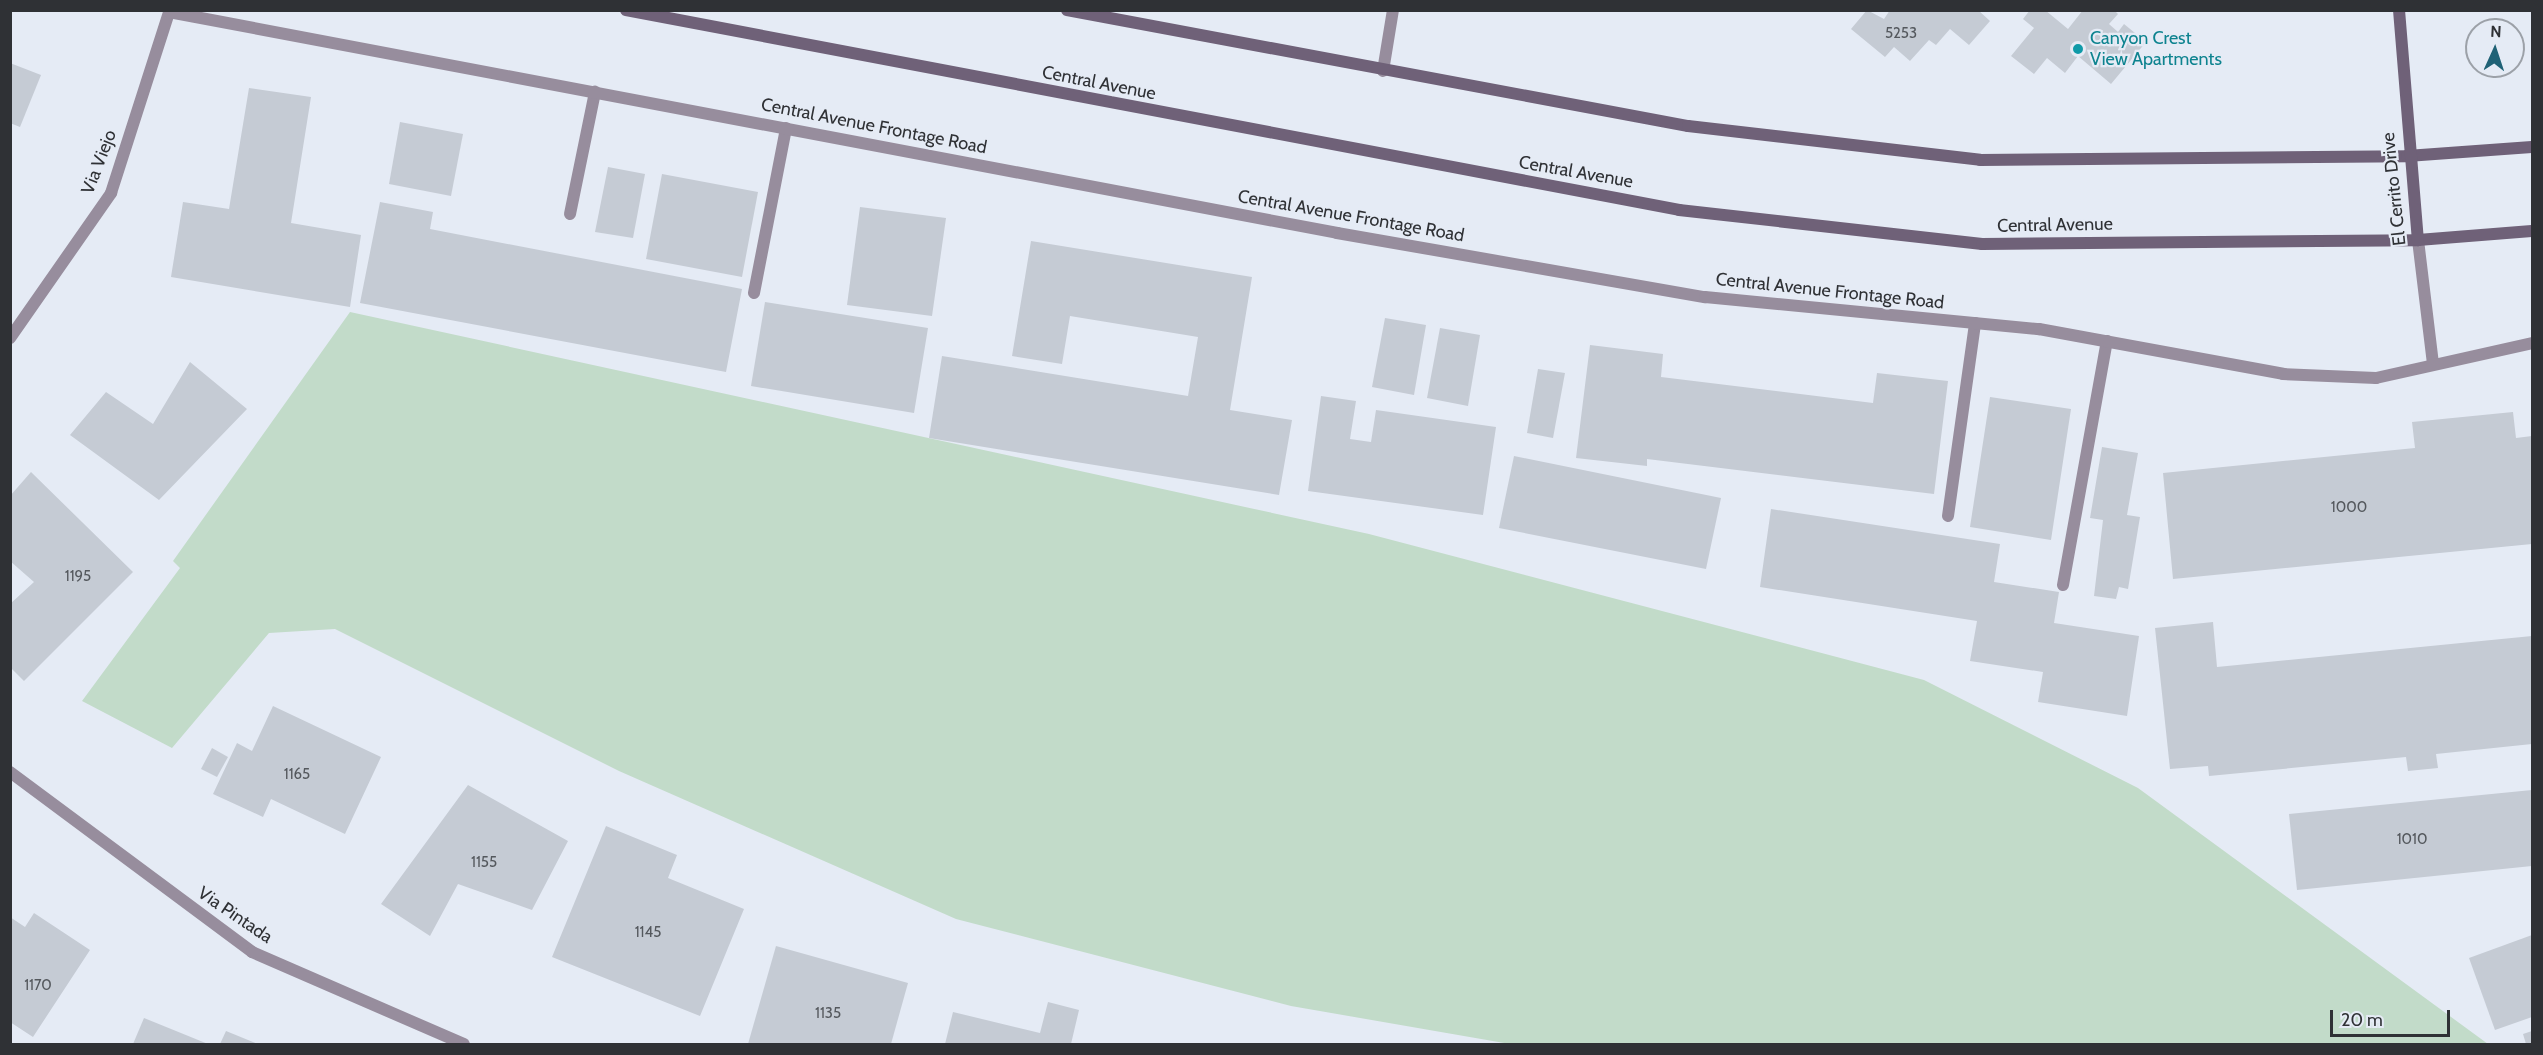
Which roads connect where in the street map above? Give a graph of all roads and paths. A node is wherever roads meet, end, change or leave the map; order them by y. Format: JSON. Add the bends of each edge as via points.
{"nodes":[{"id":1,"x":626,"y":10,"type":"edge"},
{"id":2,"x":1067,"y":10,"type":"edge"},
{"id":3,"x":1393,"y":10,"type":"edge"},
{"id":4,"x":2399,"y":10,"type":"edge"},
{"id":5,"x":169,"y":12,"type":"joint"},
{"id":6,"x":1383,"y":71,"type":"junction"},
{"id":7,"x":596,"y":92,"type":"junction"},
{"id":8,"x":786,"y":128,"type":"junction"},
{"id":9,"x":2532,"y":147,"type":"edge"},
{"id":10,"x":2407,"y":156,"type":"junction"},
{"id":11,"x":570,"y":214,"type":"dead end"},
{"id":12,"x":2532,"y":231,"type":"edge"},
{"id":13,"x":2418,"y":240,"type":"junction"},
{"id":14,"x":754,"y":292,"type":"dead end"},
{"id":15,"x":1975,"y":323,"type":"junction"},
{"id":16,"x":10,"y":338,"type":"edge"},
{"id":17,"x":2107,"y":341,"type":"junction"},
{"id":18,"x":2532,"y":343,"type":"edge"},
{"id":19,"x":2433,"y":364,"type":"junction"},
{"id":20,"x":1948,"y":516,"type":"dead end"},
{"id":21,"x":2063,"y":585,"type":"dead end"},
{"id":22,"x":10,"y":772,"type":"edge"},
{"id":23,"x":464,"y":1044,"type":"edge"}],
"edges":[{"from":1,"to":13,"type":"main road","name":"Central Avenue","via":[[1679,210],[1982,244]]},
{"from":2,"to":6,"type":"main road"},
{"from":3,"to":6,"type":"street"},
{"from":4,"to":10,"type":"main road","name":"El Cerrito Drive"},
{"from":5,"to":7,"type":"street","name":"Central Avenue Frontage Road"},
{"from":5,"to":16,"type":"street","name":"Via Viejo","via":[[111,193]]},
{"from":6,"to":10,"type":"main road","via":[[1688,126],[1980,160]]},
{"from":7,"to":8,"type":"street","name":"Central Avenue Frontage Road"},
{"from":7,"to":11,"type":"street"},
{"from":8,"to":14,"type":"street"},
{"from":8,"to":15,"type":"street","name":"Central Avenue Frontage Road","via":[[1705,297]]},
{"from":9,"to":10,"type":"main road"},
{"from":10,"to":13,"type":"main road","name":"El Cerrito Drive"},
{"from":12,"to":13,"type":"main road","name":"Central Avenue"},
{"from":13,"to":19,"type":"street","name":"El Cerrito Drive"},
{"from":15,"to":17,"type":"street","name":"Central Avenue Frontage Road"},
{"from":15,"to":20,"type":"street"},
{"from":17,"to":19,"type":"street","name":"Central Avenue Frontage Road","via":[[2283,374],[2376,378]]},
{"from":17,"to":21,"type":"street"},
{"from":18,"to":19,"type":"street","name":"Central Avenue Frontage Road"},
{"from":22,"to":23,"type":"street","name":"Via Pintada","via":[[252,952]]}]}
